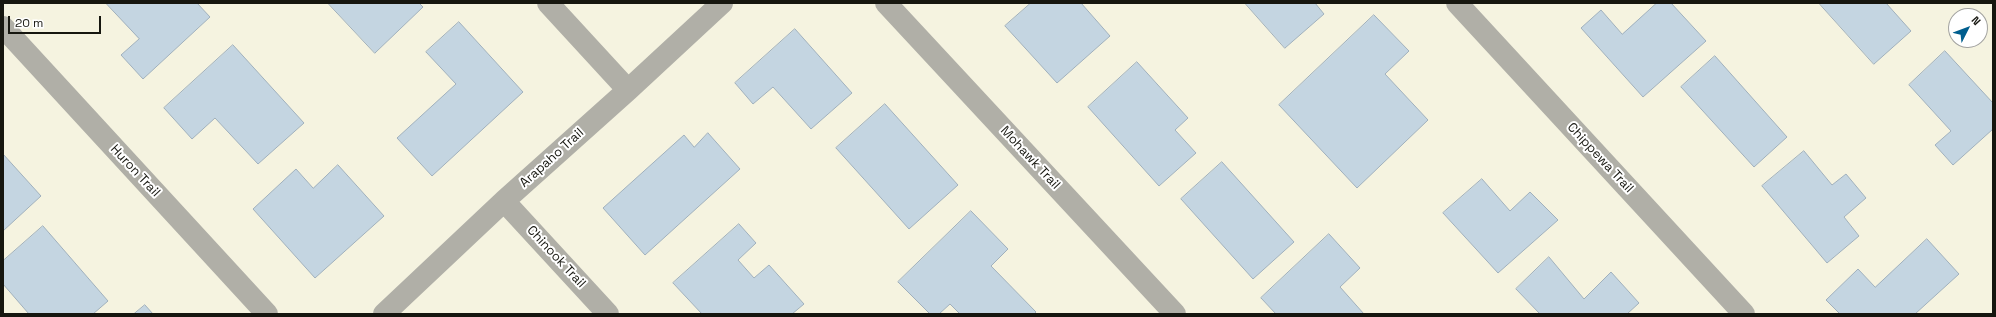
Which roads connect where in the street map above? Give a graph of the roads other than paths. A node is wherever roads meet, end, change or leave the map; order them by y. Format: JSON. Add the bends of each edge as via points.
{"nodes":[{"id":1,"x":548,"y":3,"type":"edge"},
{"id":2,"x":722,"y":3,"type":"edge"},
{"id":3,"x":886,"y":3,"type":"edge"},
{"id":4,"x":1457,"y":3,"type":"edge"},
{"id":5,"x":3,"y":27,"type":"edge"},
{"id":6,"x":628,"y":90,"type":"junction"},
{"id":7,"x":504,"y":201,"type":"junction"},
{"id":8,"x":267,"y":314,"type":"edge"},
{"id":9,"x":384,"y":314,"type":"edge"},
{"id":10,"x":608,"y":314,"type":"edge"},
{"id":11,"x":1175,"y":314,"type":"edge"},
{"id":12,"x":1744,"y":314,"type":"edge"}],
"edges":[{"from":1,"to":6,"type":"street"},
{"from":2,"to":6,"type":"street","name":"Arapaho Trail"},
{"from":3,"to":11,"type":"street","name":"Mohawk Trail"},
{"from":4,"to":12,"type":"street","name":"Chippewa Trail"},
{"from":5,"to":8,"type":"street","name":"Huron Trail"},
{"from":6,"to":7,"type":"street","name":"Arapaho Trail"},
{"from":7,"to":9,"type":"street","name":"Arapaho Trail"},
{"from":7,"to":10,"type":"street","name":"Chinook Trail"}]}
